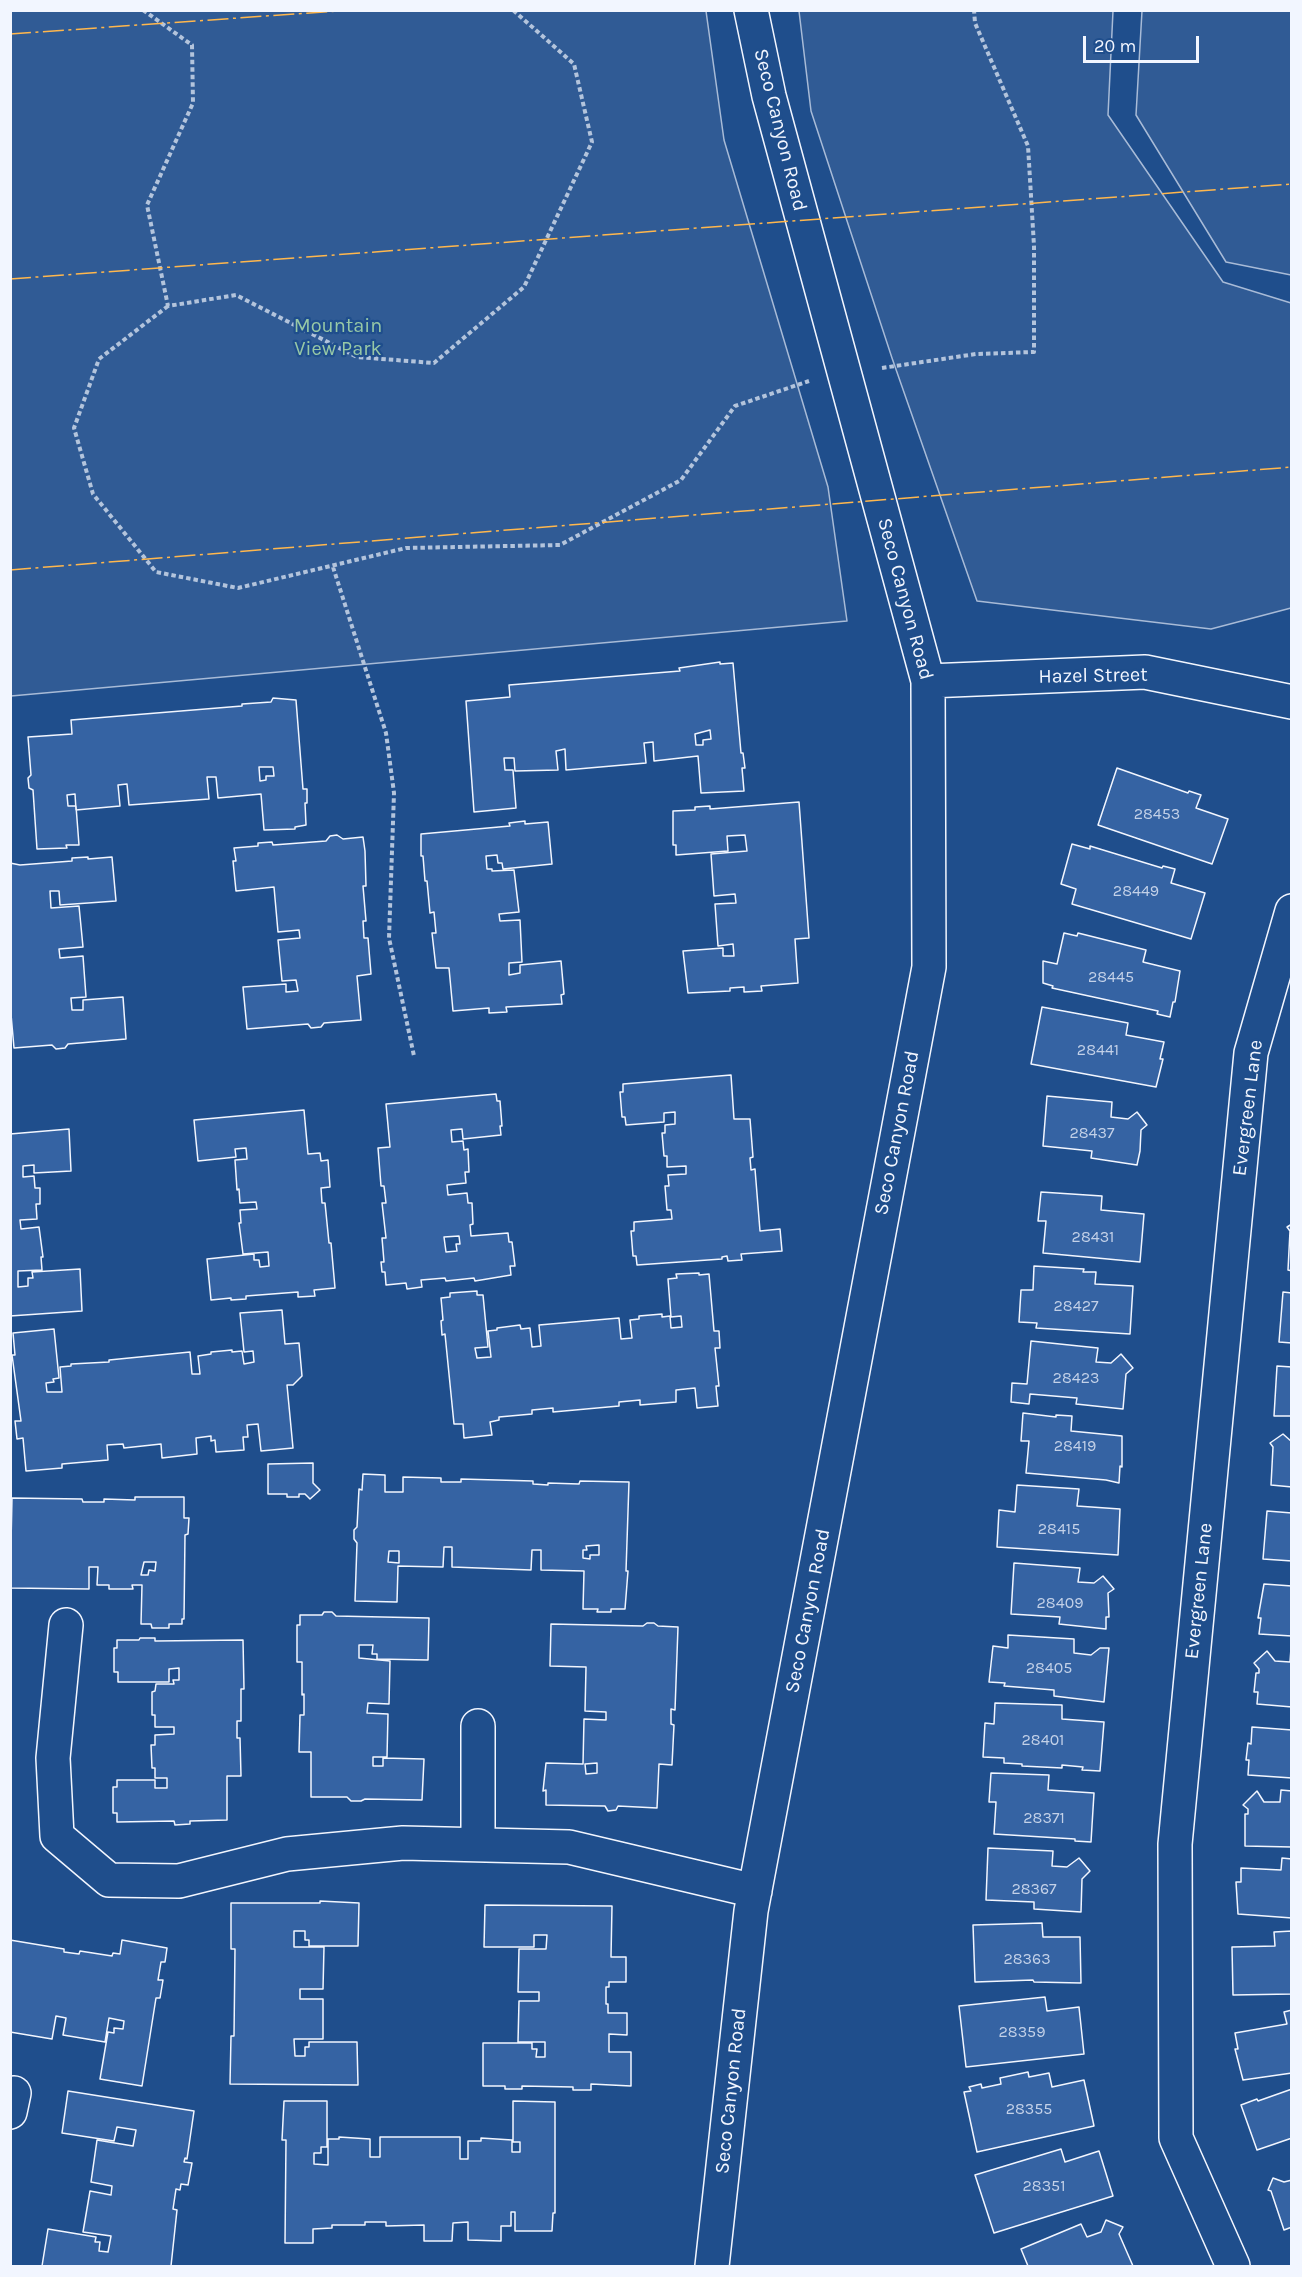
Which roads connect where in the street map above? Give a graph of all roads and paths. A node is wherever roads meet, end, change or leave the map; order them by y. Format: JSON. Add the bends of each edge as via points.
{"nodes":[{"id":1,"x":143,"y":10,"type":"edge"},
{"id":2,"x":513,"y":10,"type":"edge"},
{"id":3,"x":751,"y":10,"type":"edge"},
{"id":4,"x":974,"y":10,"type":"edge"},
{"id":5,"x":168,"y":306,"type":"junction"},
{"id":6,"x":844,"y":374,"type":"junction"},
{"id":7,"x":333,"y":567,"type":"junction"},
{"id":8,"x":928,"y":681,"type":"junction"},
{"id":9,"x":1292,"y":702,"type":"edge"},
{"id":10,"x":1292,"y":911,"type":"edge"},
{"id":11,"x":414,"y":1056,"type":"dead end"},
{"id":12,"x":66,"y":1624,"type":"dead end"},
{"id":13,"x":478,"y":1726,"type":"dead end"},
{"id":14,"x":478,"y":1844,"type":"junction"},
{"id":15,"x":755,"y":1891,"type":"junction"},
{"id":16,"x":712,"y":2266,"type":"edge"},
{"id":17,"x":1233,"y":2266,"type":"edge"}],
"edges":[{"from":1,"to":5,"type":"path","via":[[192,45],[193,103],[147,205]]},
{"from":2,"to":5,"type":"path","via":[[574,64],[592,142],[524,287],[515,295],[435,363],[357,357],[236,295]]},
{"from":3,"to":6,"type":"street","name":"Seco Canyon Road","via":[[769,96]]},
{"from":4,"to":6,"type":"path","via":[[975,23],[1028,146],[1034,246],[1034,352],[976,354]]},
{"from":5,"to":7,"type":"path","via":[[99,359],[74,428],[93,494],[156,572],[238,588]]},
{"from":6,"to":7,"type":"path","via":[[806,382],[735,406],[681,480],[560,545],[405,548]]},
{"from":6,"to":8,"type":"street","name":"Seco Canyon Road"},
{"from":7,"to":11,"type":"path","via":[[386,733],[394,793],[389,938]]},
{"from":8,"to":9,"type":"street","name":"Hazel Street","via":[[1145,672]]},
{"from":8,"to":15,"type":"street","name":"Seco Canyon Road","via":[[928,967]]},
{"from":10,"to":17,"type":"street","name":"Evergreen Lane","via":[[1251,1053],[1174,1844],[1176,2138]]},
{"from":12,"to":14,"type":"street","via":[[53,1758],[57,1836],[109,1880],[179,1881],[287,1854],[391,1844]]},
{"from":13,"to":14,"type":"street"},
{"from":14,"to":15,"type":"street","via":[[569,1847]]},
{"from":15,"to":16,"type":"street","name":"Seco Canyon Road"}]}
